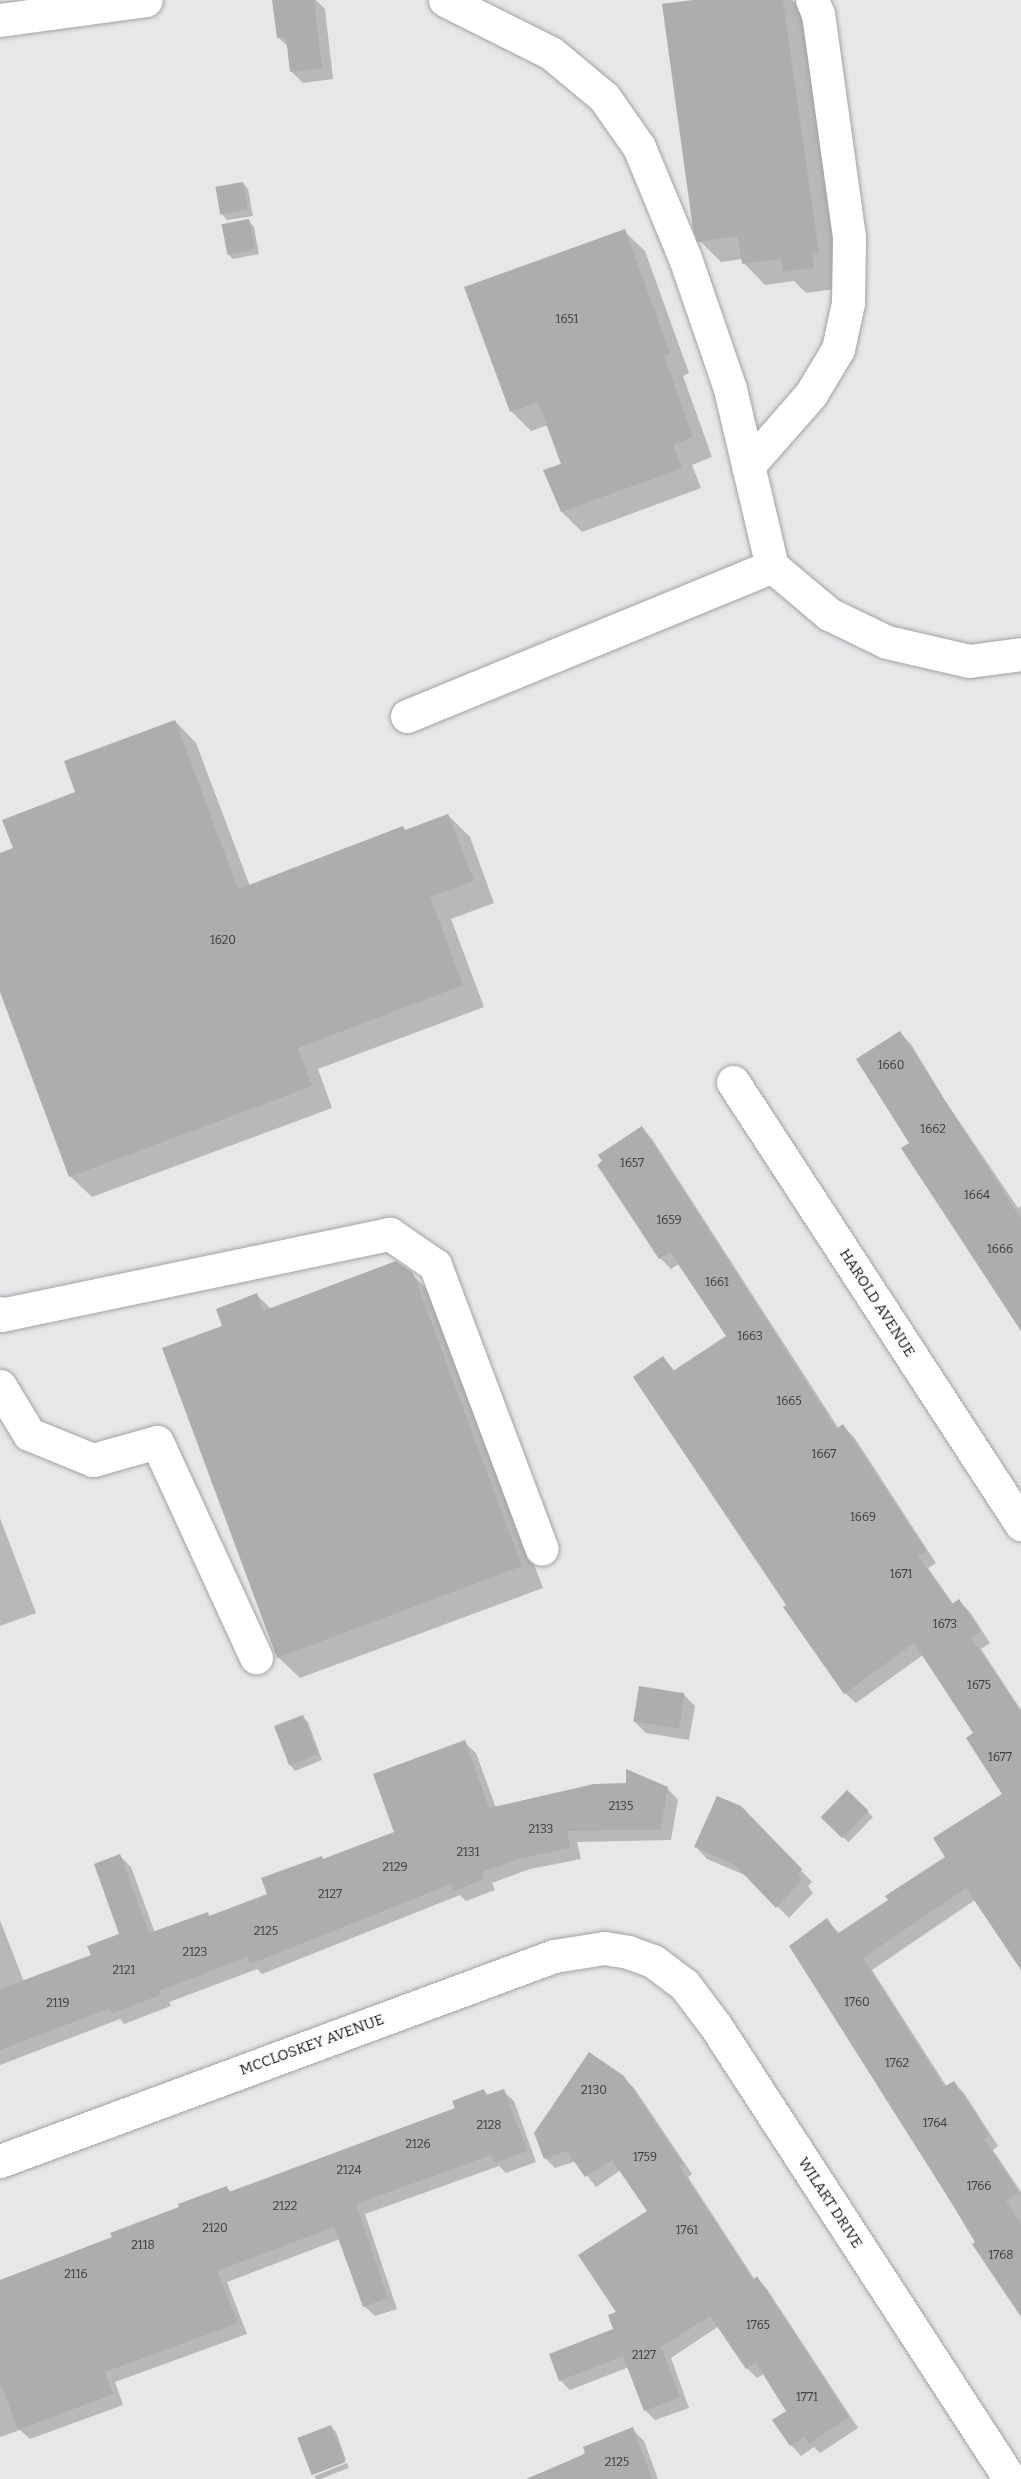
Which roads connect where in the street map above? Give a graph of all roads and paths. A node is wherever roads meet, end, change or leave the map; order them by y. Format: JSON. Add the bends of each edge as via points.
{"nodes":[{"id":1,"x":146,"y":0,"type":"edge"},
{"id":2,"x":445,"y":0,"type":"edge"},
{"id":3,"x":812,"y":0,"type":"edge"},
{"id":4,"x":0,"y":20,"type":"edge"},
{"id":5,"x":748,"y":466,"type":"junction"},
{"id":6,"x":772,"y":566,"type":"junction"},
{"id":7,"x":1021,"y":654,"type":"edge"},
{"id":8,"x":407,"y":716,"type":"dead end"},
{"id":9,"x":733,"y":1082,"type":"dead end"},
{"id":10,"x":0,"y":1315,"type":"edge"},
{"id":11,"x":0,"y":1386,"type":"edge"},
{"id":12,"x":1021,"y":1524,"type":"edge"},
{"id":13,"x":542,"y":1549,"type":"dead end"},
{"id":14,"x":256,"y":1657,"type":"dead end"},
{"id":15,"x":628,"y":1952,"type":"joint"},
{"id":16,"x":0,"y":2161,"type":"edge"},
{"id":17,"x":1010,"y":2479,"type":"edge"}],
"edges":[{"from":1,"to":4,"type":"street"},
{"from":2,"to":5,"type":"street","via":[[551,53],[604,97],[639,147],[693,280],[730,389]]},
{"from":3,"to":5,"type":"street","via":[[818,14],[849,237],[848,303],[838,349],[811,394]]},
{"from":5,"to":6,"type":"street"},
{"from":6,"to":7,"type":"street","via":[[829,614],[887,642],[969,661]]},
{"from":6,"to":8,"type":"street"},
{"from":9,"to":12,"type":"street","name":"HAROLD AVENUE"},
{"from":10,"to":13,"type":"street","via":[[390,1234],[435,1265]]},
{"from":11,"to":14,"type":"street","via":[[29,1434],[93,1460],[157,1442]]},
{"from":15,"to":16,"type":"street","name":"MCCLOSKEY AVENUE","via":[[604,1948],[554,1956]]},
{"from":15,"to":17,"type":"street","name":"WILART DRIVE","via":[[653,1961],[684,1984],[715,2025]]}]}
